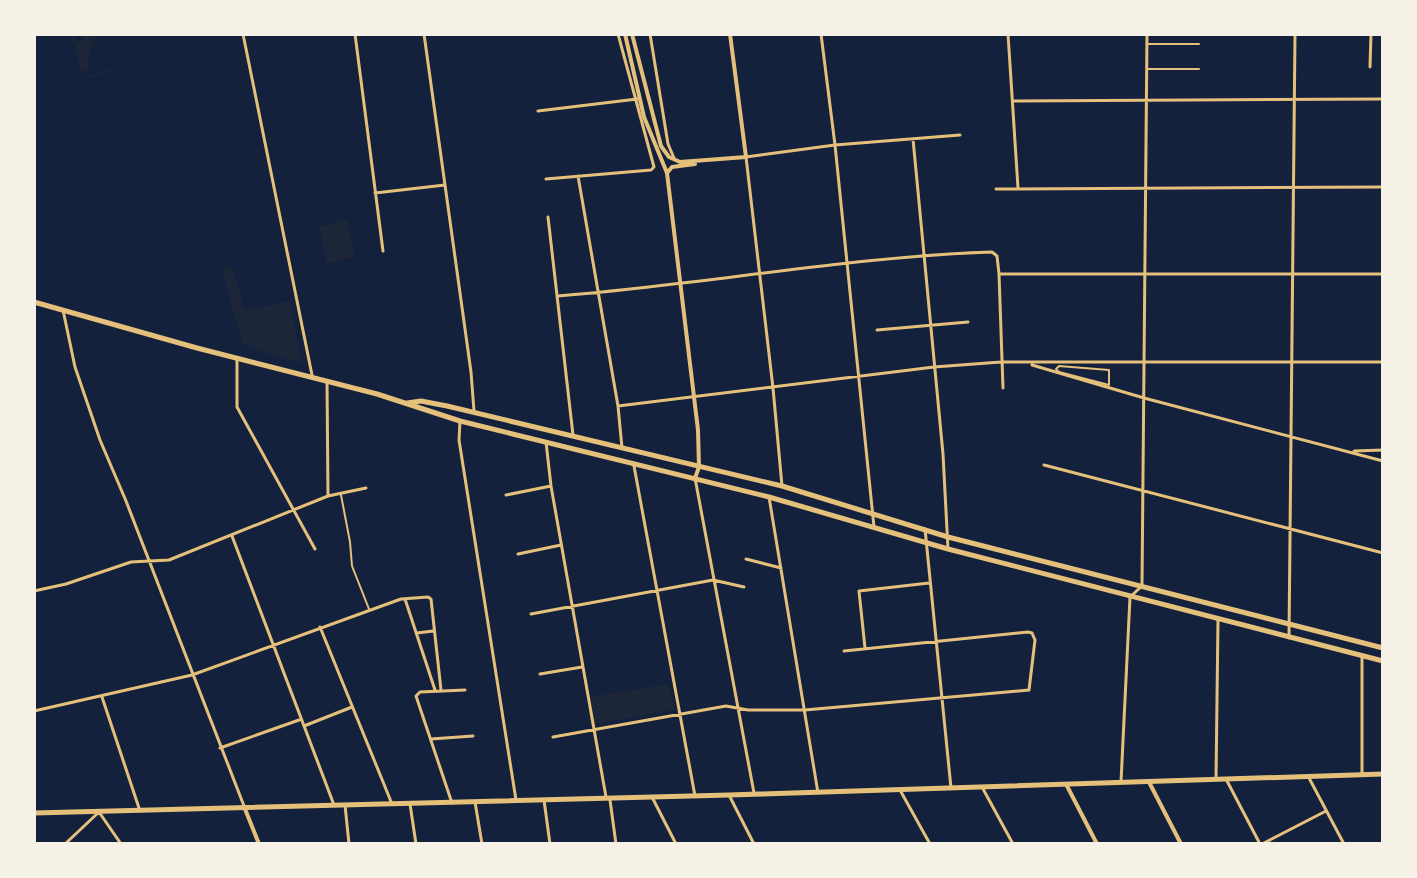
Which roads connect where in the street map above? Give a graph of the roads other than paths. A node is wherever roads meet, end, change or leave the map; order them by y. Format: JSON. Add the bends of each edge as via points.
{"nodes":[{"id":1,"x":243,"y":34,"type":"edge"},
{"id":2,"x":355,"y":34,"type":"edge"},
{"id":3,"x":424,"y":34,"type":"edge"},
{"id":4,"x":618,"y":34,"type":"edge"},
{"id":5,"x":625,"y":34,"type":"edge"},
{"id":6,"x":632,"y":34,"type":"edge"},
{"id":7,"x":650,"y":34,"type":"edge"},
{"id":8,"x":730,"y":34,"type":"edge"},
{"id":9,"x":821,"y":34,"type":"edge"},
{"id":10,"x":1008,"y":34,"type":"edge"},
{"id":11,"x":1147,"y":34,"type":"edge"},
{"id":12,"x":1295,"y":34,"type":"edge"},
{"id":13,"x":1371,"y":34,"type":"edge"},
{"id":14,"x":1147,"y":44,"type":"junction"},
{"id":15,"x":1199,"y":44,"type":"dead end"},
{"id":16,"x":1370,"y":67,"type":"dead end"},
{"id":17,"x":1147,"y":69,"type":"junction"},
{"id":18,"x":1199,"y":69,"type":"dead end"},
{"id":19,"x":637,"y":99,"type":"junction"},
{"id":20,"x":1295,"y":99,"type":"junction"},
{"id":21,"x":1383,"y":99,"type":"edge"},
{"id":22,"x":1147,"y":100,"type":"junction"},
{"id":23,"x":1013,"y":101,"type":"junction"},
{"id":24,"x":538,"y":111,"type":"dead end"},
{"id":25,"x":960,"y":135,"type":"dead end"},
{"id":26,"x":913,"y":139,"type":"junction"},
{"id":27,"x":835,"y":145,"type":"junction"},
{"id":28,"x":746,"y":157,"type":"junction"},
{"id":29,"x":676,"y":162,"type":"junction"},
{"id":30,"x":701,"y":162,"type":"junction"},
{"id":31,"x":667,"y":173,"type":"junction"},
{"id":32,"x":578,"y":176,"type":"junction"},
{"id":33,"x":546,"y":179,"type":"dead end"},
{"id":34,"x":445,"y":185,"type":"junction"},
{"id":35,"x":1383,"y":187,"type":"edge"},
{"id":36,"x":1018,"y":188,"type":"junction"},
{"id":37,"x":1147,"y":188,"type":"junction"},
{"id":38,"x":1294,"y":188,"type":"junction"},
{"id":39,"x":996,"y":189,"type":"dead end"},
{"id":40,"x":375,"y":193,"type":"junction"},
{"id":41,"x":548,"y":217,"type":"dead end"},
{"id":42,"x":383,"y":251,"type":"dead end"},
{"id":43,"x":923,"y":254,"type":"junction"},
{"id":44,"x":848,"y":262,"type":"junction"},
{"id":45,"x":760,"y":273,"type":"junction"},
{"id":46,"x":999,"y":274,"type":"junction"},
{"id":47,"x":1383,"y":274,"type":"edge"},
{"id":48,"x":1146,"y":275,"type":"junction"},
{"id":49,"x":1292,"y":275,"type":"junction"},
{"id":50,"x":680,"y":283,"type":"junction"},
{"id":51,"x":598,"y":294,"type":"junction"},
{"id":52,"x":558,"y":296,"type":"junction"},
{"id":53,"x":34,"y":302,"type":"edge"},
{"id":54,"x":62,"y":309,"type":"junction"},
{"id":55,"x":968,"y":322,"type":"dead end"},
{"id":56,"x":929,"y":324,"type":"junction"},
{"id":57,"x":877,"y":330,"type":"dead end"},
{"id":58,"x":237,"y":358,"type":"junction"},
{"id":59,"x":1291,"y":361,"type":"junction"},
{"id":60,"x":1001,"y":362,"type":"junction"},
{"id":61,"x":1383,"y":362,"type":"edge"},
{"id":62,"x":1027,"y":363,"type":"junction"},
{"id":63,"x":1144,"y":364,"type":"junction"},
{"id":64,"x":934,"y":367,"type":"junction"},
{"id":65,"x":312,"y":377,"type":"junction"},
{"id":66,"x":860,"y":377,"type":"junction"},
{"id":67,"x":327,"y":381,"type":"junction"},
{"id":68,"x":1109,"y":385,"type":"joint"},
{"id":69,"x":773,"y":388,"type":"junction"},
{"id":70,"x":1003,"y":388,"type":"dead end"},
{"id":71,"x":694,"y":397,"type":"junction"},
{"id":72,"x":1144,"y":398,"type":"junction"},
{"id":73,"x":402,"y":403,"type":"junction"},
{"id":74,"x":618,"y":406,"type":"junction"},
{"id":75,"x":474,"y":413,"type":"junction"},
{"id":76,"x":460,"y":421,"type":"junction"},
{"id":77,"x":573,"y":436,"type":"junction"},
{"id":78,"x":1290,"y":437,"type":"junction"},
{"id":79,"x":546,"y":442,"type":"junction"},
{"id":80,"x":622,"y":448,"type":"junction"},
{"id":81,"x":1383,"y":450,"type":"edge"},
{"id":82,"x":1350,"y":451,"type":"junction"},
{"id":83,"x":1383,"y":461,"type":"edge"},
{"id":84,"x":634,"y":462,"type":"junction"},
{"id":85,"x":1044,"y":465,"type":"dead end"},
{"id":86,"x":699,"y":467,"type":"junction"},
{"id":87,"x":695,"y":478,"type":"junction"},
{"id":88,"x":551,"y":486,"type":"junction"},
{"id":89,"x":782,"y":486,"type":"junction"},
{"id":90,"x":366,"y":488,"type":"dead end"},
{"id":91,"x":341,"y":492,"type":"junction"},
{"id":92,"x":1143,"y":492,"type":"junction"},
{"id":93,"x":506,"y":495,"type":"dead end"},
{"id":94,"x":328,"y":496,"type":"junction"},
{"id":95,"x":769,"y":497,"type":"junction"},
{"id":96,"x":296,"y":510,"type":"junction"},
{"id":97,"x":873,"y":513,"type":"junction"},
{"id":98,"x":874,"y":527,"type":"junction"},
{"id":99,"x":1289,"y":528,"type":"junction"},
{"id":100,"x":925,"y":529,"type":"junction"},
{"id":101,"x":232,"y":536,"type":"junction"},
{"id":102,"x":948,"y":537,"type":"junction"},
{"id":103,"x":926,"y":543,"type":"junction"},
{"id":104,"x":561,"y":545,"type":"junction"},
{"id":105,"x":315,"y":549,"type":"dead end"},
{"id":106,"x":948,"y":549,"type":"junction"},
{"id":107,"x":1004,"y":551,"type":"junction"},
{"id":108,"x":1383,"y":553,"type":"edge"},
{"id":109,"x":518,"y":554,"type":"dead end"},
{"id":110,"x":746,"y":559,"type":"dead end"},
{"id":111,"x":149,"y":563,"type":"junction"},
{"id":112,"x":1002,"y":563,"type":"junction"},
{"id":113,"x":781,"y":568,"type":"junction"},
{"id":114,"x":713,"y":580,"type":"junction"},
{"id":115,"x":930,"y":583,"type":"junction"},
{"id":116,"x":1142,"y":586,"type":"junction"},
{"id":117,"x":744,"y":587,"type":"dead end"},
{"id":118,"x":34,"y":591,"type":"edge"},
{"id":119,"x":656,"y":592,"type":"junction"},
{"id":120,"x":1130,"y":597,"type":"junction"},
{"id":121,"x":405,"y":599,"type":"junction"},
{"id":122,"x":572,"y":607,"type":"junction"},
{"id":123,"x":369,"y":609,"type":"junction"},
{"id":124,"x":531,"y":614,"type":"dead end"},
{"id":125,"x":1218,"y":620,"type":"junction"},
{"id":126,"x":1290,"y":624,"type":"junction"},
{"id":127,"x":320,"y":627,"type":"junction"},
{"id":128,"x":434,"y":631,"type":"junction"},
{"id":129,"x":417,"y":633,"type":"junction"},
{"id":130,"x":1289,"y":638,"type":"junction"},
{"id":131,"x":938,"y":641,"type":"junction"},
{"id":132,"x":272,"y":644,"type":"junction"},
{"id":133,"x":865,"y":648,"type":"junction"},
{"id":134,"x":1383,"y":648,"type":"edge"},
{"id":135,"x":844,"y":651,"type":"dead end"},
{"id":136,"x":1362,"y":656,"type":"junction"},
{"id":137,"x":1383,"y":661,"type":"edge"},
{"id":138,"x":582,"y":667,"type":"junction"},
{"id":139,"x":540,"y":674,"type":"dead end"},
{"id":140,"x":192,"y":675,"type":"junction"},
{"id":141,"x":438,"y":690,"type":"junction"},
{"id":142,"x":465,"y":690,"type":"dead end"},
{"id":143,"x":102,"y":696,"type":"junction"},
{"id":144,"x":941,"y":699,"type":"junction"},
{"id":145,"x":353,"y":707,"type":"junction"},
{"id":146,"x":737,"y":707,"type":"junction"},
{"id":147,"x":805,"y":710,"type":"junction"},
{"id":148,"x":34,"y":711,"type":"edge"},
{"id":149,"x":680,"y":714,"type":"junction"},
{"id":150,"x":301,"y":719,"type":"junction"},
{"id":151,"x":304,"y":726,"type":"junction"},
{"id":152,"x":593,"y":730,"type":"junction"},
{"id":153,"x":473,"y":736,"type":"dead end"},
{"id":154,"x":553,"y":737,"type":"dead end"},
{"id":155,"x":431,"y":739,"type":"junction"},
{"id":156,"x":220,"y":748,"type":"junction"},
{"id":157,"x":1362,"y":774,"type":"junction"},
{"id":158,"x":1383,"y":774,"type":"edge"},
{"id":159,"x":1308,"y":776,"type":"junction"},
{"id":160,"x":1216,"y":779,"type":"junction"},
{"id":161,"x":1226,"y":779,"type":"junction"},
{"id":162,"x":1148,"y":781,"type":"junction"},
{"id":163,"x":1121,"y":782,"type":"junction"},
{"id":164,"x":1066,"y":784,"type":"junction"},
{"id":165,"x":982,"y":787,"type":"junction"},
{"id":166,"x":951,"y":788,"type":"junction"},
{"id":167,"x":900,"y":790,"type":"junction"},
{"id":168,"x":818,"y":793,"type":"junction"},
{"id":169,"x":754,"y":794,"type":"junction"},
{"id":170,"x":729,"y":795,"type":"junction"},
{"id":171,"x":695,"y":796,"type":"junction"},
{"id":172,"x":652,"y":797,"type":"junction"},
{"id":173,"x":608,"y":799,"type":"junction"},
{"id":174,"x":544,"y":800,"type":"junction"},
{"id":175,"x":516,"y":801,"type":"junction"},
{"id":176,"x":475,"y":802,"type":"junction"},
{"id":177,"x":452,"y":803,"type":"junction"},
{"id":178,"x":392,"y":804,"type":"junction"},
{"id":179,"x":410,"y":804,"type":"junction"},
{"id":180,"x":334,"y":805,"type":"junction"},
{"id":181,"x":345,"y":805,"type":"junction"},
{"id":182,"x":245,"y":809,"type":"junction"},
{"id":183,"x":140,"y":811,"type":"junction"},
{"id":184,"x":1326,"y":811,"type":"junction"},
{"id":185,"x":99,"y":812,"type":"junction"},
{"id":186,"x":34,"y":813,"type":"edge"},
{"id":187,"x":65,"y":844,"type":"edge"},
{"id":188,"x":121,"y":844,"type":"edge"},
{"id":189,"x":259,"y":844,"type":"edge"},
{"id":190,"x":349,"y":844,"type":"edge"},
{"id":191,"x":416,"y":844,"type":"edge"},
{"id":192,"x":482,"y":844,"type":"edge"},
{"id":193,"x":550,"y":844,"type":"edge"},
{"id":194,"x":616,"y":844,"type":"edge"},
{"id":195,"x":676,"y":844,"type":"edge"},
{"id":196,"x":754,"y":844,"type":"edge"},
{"id":197,"x":930,"y":844,"type":"edge"},
{"id":198,"x":1013,"y":844,"type":"edge"},
{"id":199,"x":1097,"y":844,"type":"edge"},
{"id":200,"x":1181,"y":844,"type":"edge"},
{"id":201,"x":1261,"y":844,"type":"edge"},
{"id":202,"x":1344,"y":844,"type":"edge"}],
"edges":[{"from":1,"to":65,"type":"street"},
{"from":2,"to":40,"type":"street"},
{"from":3,"to":34,"type":"street"},
{"from":4,"to":19,"type":"street"},
{"from":5,"to":31,"type":"street","via":[[644,117]]},
{"from":6,"to":29,"type":"street","via":[[661,146]]},
{"from":7,"to":29,"type":"street","via":[[668,144]]},
{"from":8,"to":28,"type":"street"},
{"from":9,"to":27,"type":"street"},
{"from":10,"to":23,"type":"street"},
{"from":11,"to":14,"type":"street"},
{"from":12,"to":20,"type":"street"},
{"from":13,"to":16,"type":"street"},
{"from":14,"to":15,"type":"street"},
{"from":14,"to":17,"type":"street"},
{"from":17,"to":18,"type":"street"},
{"from":17,"to":22,"type":"street"},
{"from":19,"to":24,"type":"street"},
{"from":19,"to":32,"type":"street","via":[[654,167]]},
{"from":20,"to":21,"type":"street"},
{"from":20,"to":22,"type":"street"},
{"from":20,"to":38,"type":"street"},
{"from":22,"to":23,"type":"street"},
{"from":22,"to":37,"type":"street"},
{"from":23,"to":36,"type":"street"},
{"from":25,"to":26,"type":"street"},
{"from":26,"to":27,"type":"street"},
{"from":26,"to":43,"type":"street"},
{"from":27,"to":28,"type":"street"},
{"from":27,"to":44,"type":"street"},
{"from":28,"to":30,"type":"street"},
{"from":28,"to":45,"type":"street"},
{"from":29,"to":30,"type":"street"},
{"from":30,"to":31,"type":"street","via":[[672,167]]},
{"from":31,"to":50,"type":"street"},
{"from":32,"to":33,"type":"street"},
{"from":32,"to":51,"type":"street"},
{"from":34,"to":40,"type":"street"},
{"from":34,"to":75,"type":"street"},
{"from":35,"to":38,"type":"street"},
{"from":36,"to":37,"type":"street"},
{"from":36,"to":39,"type":"street"},
{"from":37,"to":38,"type":"street"},
{"from":37,"to":48,"type":"street"},
{"from":38,"to":49,"type":"street"},
{"from":40,"to":42,"type":"street"},
{"from":41,"to":52,"type":"street"},
{"from":43,"to":44,"type":"street"},
{"from":43,"to":46,"type":"street","via":[[992,252]]},
{"from":43,"to":56,"type":"street"},
{"from":44,"to":45,"type":"street"},
{"from":44,"to":66,"type":"street"},
{"from":45,"to":50,"type":"street"},
{"from":45,"to":69,"type":"street"},
{"from":46,"to":48,"type":"street"},
{"from":46,"to":60,"type":"street"},
{"from":47,"to":49,"type":"street"},
{"from":48,"to":49,"type":"street"},
{"from":48,"to":63,"type":"street"},
{"from":49,"to":59,"type":"street"},
{"from":50,"to":51,"type":"street"},
{"from":50,"to":71,"type":"street"},
{"from":51,"to":52,"type":"street"},
{"from":51,"to":74,"type":"street"},
{"from":52,"to":77,"type":"street"},
{"from":53,"to":54,"type":"main road"},
{"from":54,"to":58,"type":"main road"},
{"from":54,"to":111,"type":"street","via":[[100,440]]},
{"from":55,"to":56,"type":"street"},
{"from":56,"to":57,"type":"street"},
{"from":56,"to":64,"type":"street"},
{"from":58,"to":65,"type":"main road"},
{"from":58,"to":96,"type":"street","via":[[237,407]]},
{"from":59,"to":61,"type":"street"},
{"from":59,"to":63,"type":"street"},
{"from":59,"to":78,"type":"street"},
{"from":60,"to":62,"type":"street"},
{"from":60,"to":64,"type":"street"},
{"from":60,"to":70,"type":"street"},
{"from":62,"to":63,"type":"street"},
{"from":62,"to":72,"type":"street"},
{"from":63,"to":72,"type":"street"},
{"from":64,"to":66,"type":"street"},
{"from":64,"to":102,"type":"street"},
{"from":65,"to":67,"type":"main road"},
{"from":66,"to":69,"type":"street"},
{"from":66,"to":97,"type":"street"},
{"from":67,"to":73,"type":"main road"},
{"from":67,"to":94,"type":"street"},
{"from":68,"to":68,"type":"street","via":[[1109,370],[1056,369],[1059,372]]},
{"from":69,"to":71,"type":"street"},
{"from":69,"to":89,"type":"street"},
{"from":71,"to":74,"type":"street"},
{"from":71,"to":86,"type":"street"},
{"from":72,"to":78,"type":"street"},
{"from":72,"to":92,"type":"street"},
{"from":73,"to":75,"type":"main road","via":[[421,401]]},
{"from":73,"to":76,"type":"main road"},
{"from":74,"to":80,"type":"street"},
{"from":75,"to":77,"type":"main road"},
{"from":76,"to":79,"type":"main road"},
{"from":76,"to":175,"type":"street"},
{"from":77,"to":80,"type":"main road"},
{"from":78,"to":82,"type":"street"},
{"from":78,"to":99,"type":"street"},
{"from":79,"to":84,"type":"main road"},
{"from":79,"to":88,"type":"street"},
{"from":80,"to":86,"type":"main road"},
{"from":81,"to":82,"type":"street"},
{"from":82,"to":83,"type":"street"},
{"from":84,"to":87,"type":"main road"},
{"from":84,"to":119,"type":"street"},
{"from":85,"to":92,"type":"street"},
{"from":86,"to":87,"type":"street"},
{"from":86,"to":89,"type":"main road"},
{"from":87,"to":95,"type":"main road"},
{"from":87,"to":114,"type":"street"},
{"from":88,"to":93,"type":"street"},
{"from":88,"to":104,"type":"street"},
{"from":89,"to":97,"type":"main road"},
{"from":90,"to":91,"type":"street"},
{"from":91,"to":94,"type":"street"},
{"from":91,"to":123,"type":"street","via":[[352,566]]},
{"from":92,"to":99,"type":"street"},
{"from":92,"to":116,"type":"street"},
{"from":94,"to":96,"type":"street"},
{"from":95,"to":98,"type":"main road"},
{"from":95,"to":113,"type":"street"},
{"from":96,"to":101,"type":"street"},
{"from":96,"to":105,"type":"street"},
{"from":97,"to":98,"type":"street"},
{"from":97,"to":100,"type":"main road"},
{"from":98,"to":103,"type":"main road"},
{"from":99,"to":108,"type":"street"},
{"from":99,"to":126,"type":"street"},
{"from":100,"to":102,"type":"main road"},
{"from":100,"to":103,"type":"street"},
{"from":101,"to":111,"type":"street"},
{"from":101,"to":132,"type":"street"},
{"from":102,"to":106,"type":"street"},
{"from":102,"to":107,"type":"main road"},
{"from":103,"to":106,"type":"main road"},
{"from":103,"to":115,"type":"street"},
{"from":104,"to":109,"type":"street"},
{"from":104,"to":122,"type":"street"},
{"from":106,"to":112,"type":"main road"},
{"from":107,"to":112,"type":"main road"},
{"from":107,"to":116,"type":"main road"},
{"from":110,"to":113,"type":"street"},
{"from":111,"to":118,"type":"street","via":[[131,562]]},
{"from":111,"to":140,"type":"street"},
{"from":112,"to":120,"type":"main road"},
{"from":113,"to":147,"type":"street"},
{"from":114,"to":117,"type":"street"},
{"from":114,"to":119,"type":"street"},
{"from":114,"to":146,"type":"street"},
{"from":115,"to":131,"type":"street"},
{"from":115,"to":133,"type":"street","via":[[859,591]]},
{"from":116,"to":120,"type":"street"},
{"from":116,"to":126,"type":"main road"},
{"from":119,"to":122,"type":"street"},
{"from":119,"to":149,"type":"street"},
{"from":120,"to":125,"type":"main road"},
{"from":120,"to":163,"type":"street"},
{"from":121,"to":123,"type":"street"},
{"from":121,"to":128,"type":"street","via":[[430,598]]},
{"from":121,"to":129,"type":"street"},
{"from":122,"to":124,"type":"street"},
{"from":122,"to":138,"type":"street"},
{"from":123,"to":127,"type":"street"},
{"from":125,"to":130,"type":"main road"},
{"from":125,"to":160,"type":"street"},
{"from":126,"to":130,"type":"street"},
{"from":126,"to":134,"type":"main road"},
{"from":127,"to":132,"type":"street"},
{"from":127,"to":145,"type":"street"},
{"from":128,"to":129,"type":"street"},
{"from":128,"to":141,"type":"street"},
{"from":129,"to":141,"type":"street"},
{"from":130,"to":136,"type":"main road"},
{"from":131,"to":133,"type":"street"},
{"from":131,"to":144,"type":"street"},
{"from":131,"to":144,"type":"street","via":[[1031,632],[1035,640],[1031,689]]},
{"from":132,"to":140,"type":"street"},
{"from":132,"to":150,"type":"street"},
{"from":133,"to":135,"type":"street"},
{"from":136,"to":137,"type":"main road"},
{"from":136,"to":157,"type":"street"},
{"from":138,"to":139,"type":"street"},
{"from":138,"to":152,"type":"street"},
{"from":140,"to":143,"type":"street"},
{"from":140,"to":156,"type":"street"},
{"from":141,"to":142,"type":"street"},
{"from":141,"to":155,"type":"street","via":[[416,696]]},
{"from":143,"to":148,"type":"street"},
{"from":143,"to":183,"type":"street"},
{"from":144,"to":147,"type":"street"},
{"from":144,"to":166,"type":"street"},
{"from":145,"to":151,"type":"street"},
{"from":145,"to":178,"type":"street"},
{"from":146,"to":147,"type":"street"},
{"from":146,"to":149,"type":"street"},
{"from":146,"to":169,"type":"street"},
{"from":147,"to":168,"type":"street"},
{"from":149,"to":152,"type":"street"},
{"from":149,"to":171,"type":"street"},
{"from":150,"to":151,"type":"street"},
{"from":150,"to":156,"type":"street"},
{"from":151,"to":180,"type":"street"},
{"from":152,"to":154,"type":"street"},
{"from":152,"to":173,"type":"street"},
{"from":153,"to":155,"type":"street"},
{"from":155,"to":177,"type":"street"},
{"from":156,"to":182,"type":"street"},
{"from":157,"to":158,"type":"main road"},
{"from":157,"to":159,"type":"main road"},
{"from":159,"to":161,"type":"main road"},
{"from":159,"to":184,"type":"street"},
{"from":160,"to":161,"type":"main road"},
{"from":160,"to":162,"type":"main road"},
{"from":161,"to":201,"type":"street"},
{"from":162,"to":163,"type":"main road"},
{"from":162,"to":200,"type":"street"},
{"from":163,"to":164,"type":"main road"},
{"from":164,"to":165,"type":"main road"},
{"from":164,"to":199,"type":"street"},
{"from":165,"to":166,"type":"main road"},
{"from":165,"to":198,"type":"street"},
{"from":166,"to":167,"type":"main road"},
{"from":167,"to":168,"type":"main road"},
{"from":167,"to":197,"type":"street"},
{"from":168,"to":169,"type":"main road"},
{"from":169,"to":170,"type":"main road"},
{"from":170,"to":171,"type":"main road"},
{"from":170,"to":196,"type":"street"},
{"from":171,"to":172,"type":"main road"},
{"from":172,"to":173,"type":"main road"},
{"from":172,"to":195,"type":"street"},
{"from":173,"to":174,"type":"main road"},
{"from":173,"to":194,"type":"street"},
{"from":174,"to":175,"type":"main road"},
{"from":174,"to":193,"type":"street"},
{"from":175,"to":176,"type":"main road"},
{"from":176,"to":177,"type":"main road"},
{"from":176,"to":192,"type":"street"},
{"from":177,"to":179,"type":"main road"},
{"from":178,"to":179,"type":"main road"},
{"from":178,"to":181,"type":"main road"},
{"from":179,"to":191,"type":"street"},
{"from":180,"to":181,"type":"main road"},
{"from":180,"to":182,"type":"main road"},
{"from":181,"to":190,"type":"street"},
{"from":182,"to":183,"type":"main road"},
{"from":182,"to":189,"type":"street"},
{"from":183,"to":185,"type":"main road"},
{"from":184,"to":201,"type":"street"},
{"from":184,"to":202,"type":"street"},
{"from":185,"to":186,"type":"main road"},
{"from":185,"to":187,"type":"street"},
{"from":185,"to":188,"type":"street"}]}
